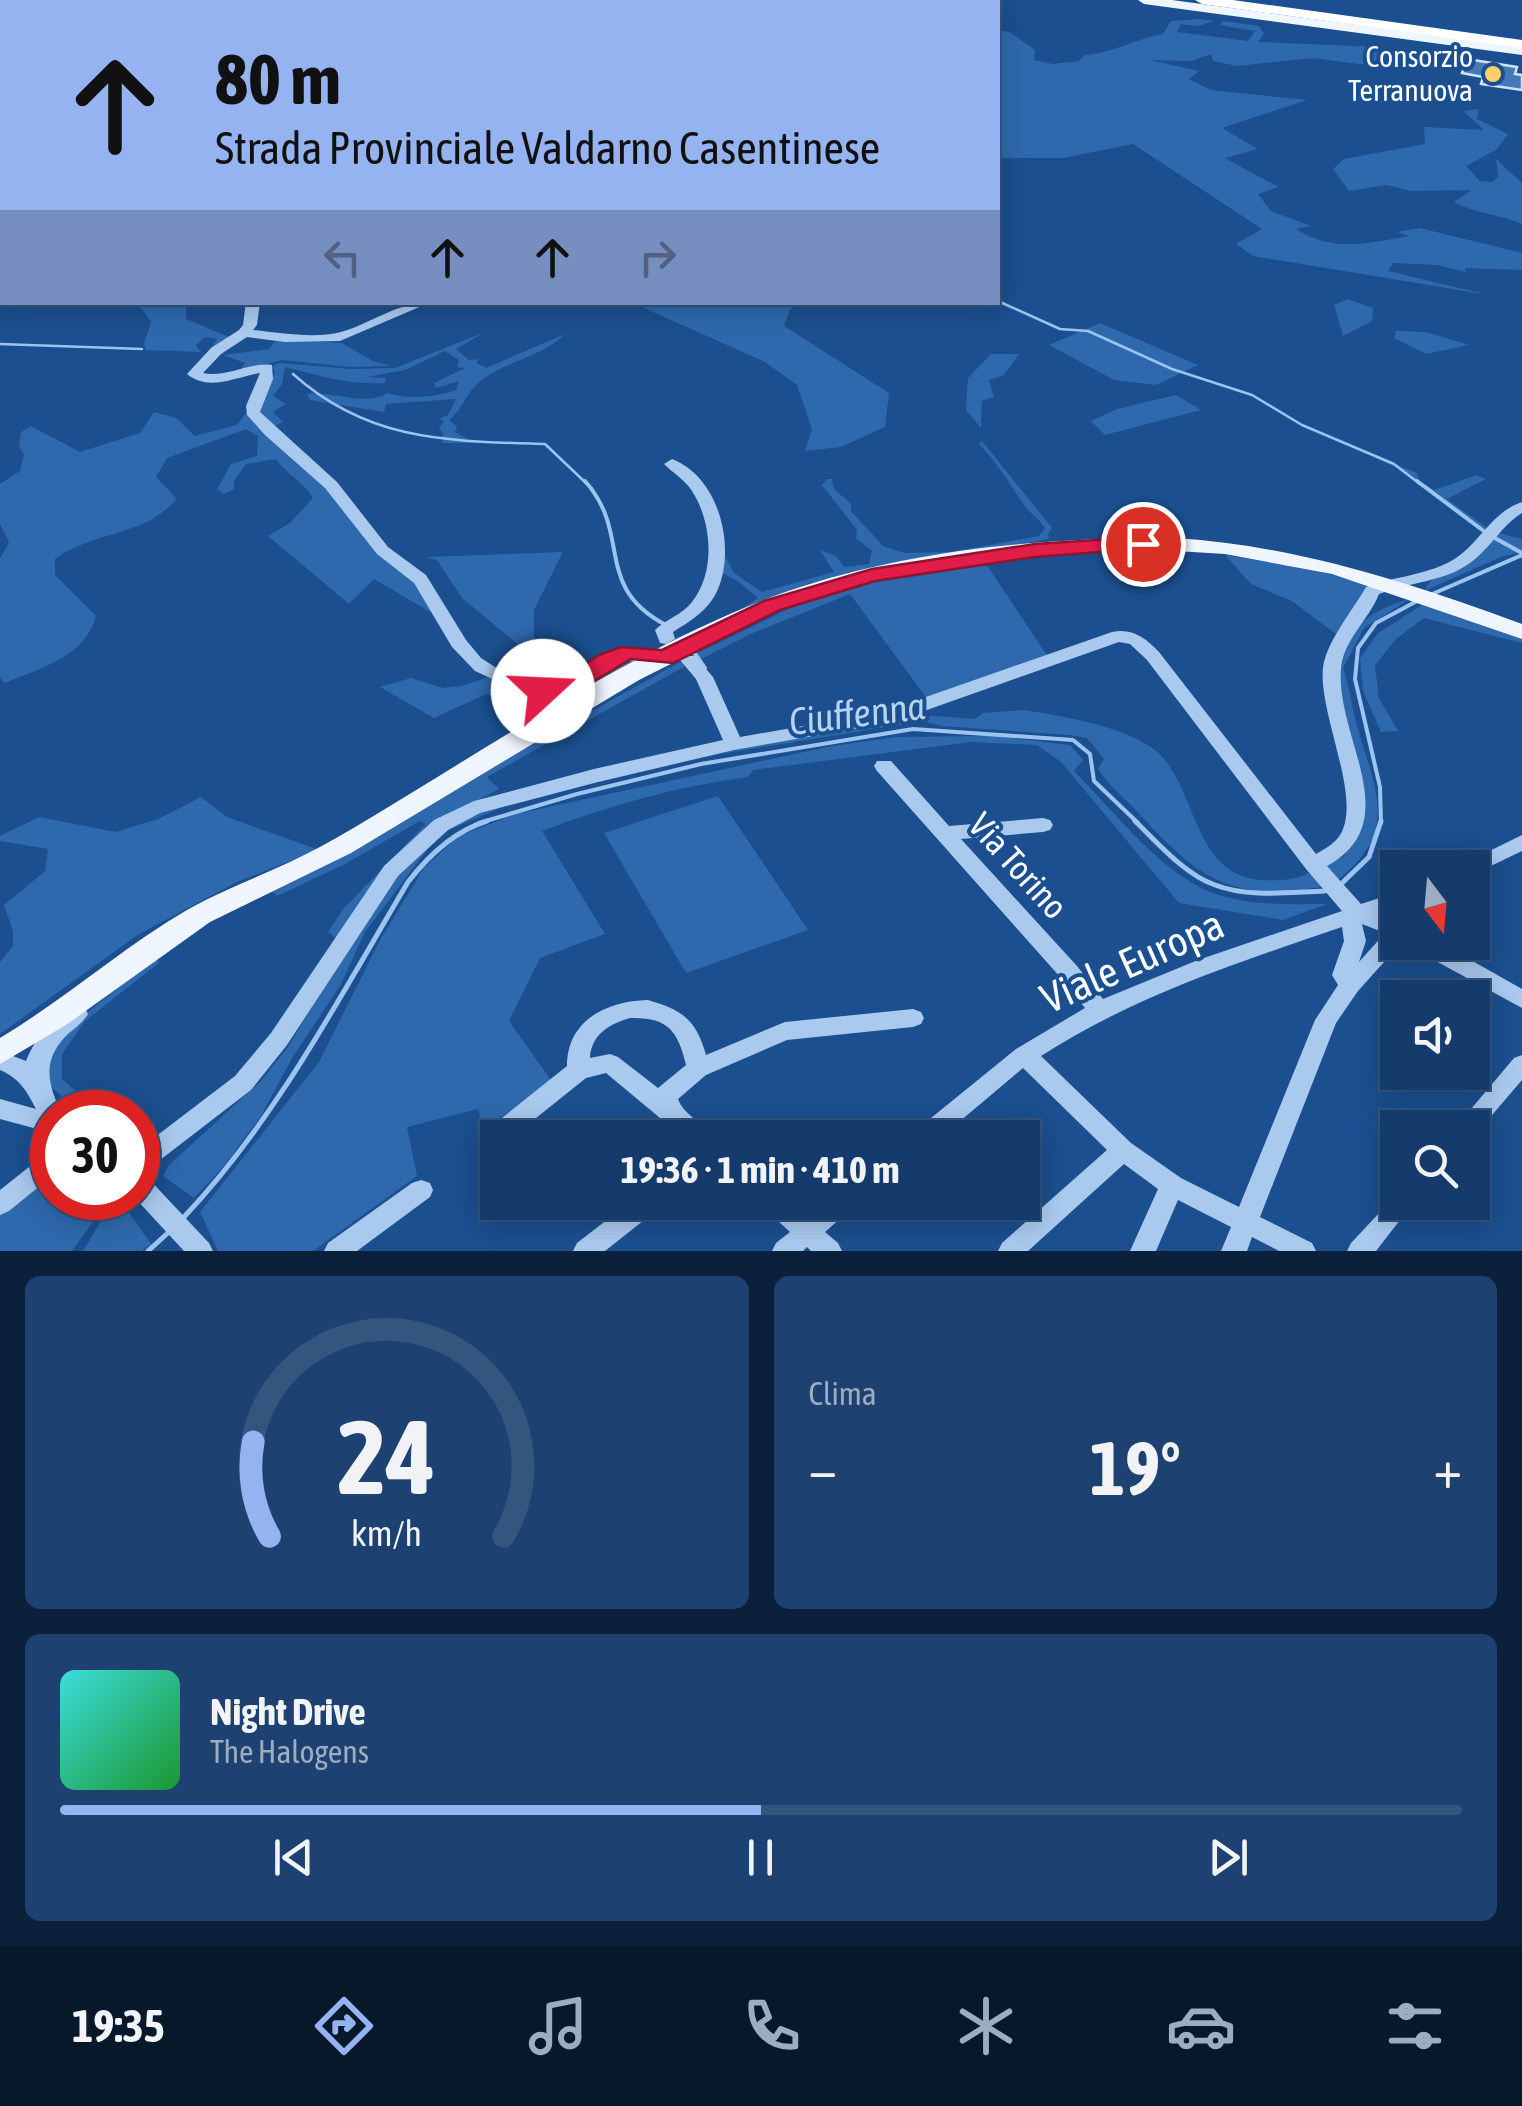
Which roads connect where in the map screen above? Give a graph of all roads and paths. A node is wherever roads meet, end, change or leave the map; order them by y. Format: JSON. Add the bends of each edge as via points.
{"nodes":[{"id":1,"x":1144,"y":0,"type":"edge"},
{"id":2,"x":1202,"y":0,"type":"edge"},
{"id":3,"x":1232,"y":0,"type":"edge"},
{"id":4,"x":1522,"y":44,"type":"edge"},
{"id":5,"x":253,"y":305,"type":"edge"},
{"id":6,"x":418,"y":305,"type":"edge"},
{"id":7,"x":244,"y":333,"type":"junction"},
{"id":8,"x":672,"y":464,"type":"dead end"},
{"id":9,"x":1522,"y":507,"type":"edge"},
{"id":10,"x":1522,"y":632,"type":"edge"},
{"id":11,"x":674,"y":651,"type":"junction"},
{"id":12,"x":734,"y":744,"type":"junction"},
{"id":13,"x":884,"y":766,"type":"dead end"},
{"id":14,"x":1043,"y":825,"type":"dead end"},
{"id":15,"x":944,"y":834,"type":"junction"},
{"id":16,"x":1522,"y":842,"type":"edge"},
{"id":17,"x":1490,"y":859,"type":"edge"},
{"id":18,"x":1318,"y":871,"type":"junction"},
{"id":19,"x":1380,"y":905,"type":"edge"},
{"id":20,"x":1352,"y":913,"type":"junction"},
{"id":21,"x":1380,"y":923,"type":"edge"},
{"id":22,"x":174,"y":932,"type":"junction"},
{"id":23,"x":1380,"y":951,"type":"edge"},
{"id":24,"x":1452,"y":960,"type":"edge"},
{"id":25,"x":1350,"y":985,"type":"junction"},
{"id":26,"x":1522,"y":999,"type":"edge"},
{"id":27,"x":1100,"y":1012,"type":"junction"},
{"id":28,"x":914,"y":1018,"type":"dead end"},
{"id":29,"x":0,"y":1052,"type":"edge"},
{"id":30,"x":1025,"y":1054,"type":"junction"},
{"id":31,"x":0,"y":1060,"type":"edge"},
{"id":32,"x":1522,"y":1064,"type":"edge"},
{"id":33,"x":698,"y":1068,"type":"junction"},
{"id":34,"x":579,"y":1070,"type":"junction"},
{"id":35,"x":35,"y":1084,"type":"junction"},
{"id":36,"x":38,"y":1090,"type":"edge"},
{"id":37,"x":0,"y":1109,"type":"edge"},
{"id":38,"x":1482,"y":1110,"type":"edge"},
{"id":39,"x":670,"y":1111,"type":"junction"},
{"id":40,"x":30,"y":1116,"type":"edge"},
{"id":41,"x":515,"y":1120,"type":"edge"},
{"id":42,"x":680,"y":1120,"type":"edge"},
{"id":43,"x":945,"y":1120,"type":"edge"},
{"id":44,"x":160,"y":1148,"type":"edge"},
{"id":45,"x":1123,"y":1150,"type":"junction"},
{"id":46,"x":30,"y":1177,"type":"edge"},
{"id":47,"x":1172,"y":1185,"type":"junction"},
{"id":48,"x":421,"y":1190,"type":"dead end"},
{"id":49,"x":3,"y":1196,"type":"edge"},
{"id":50,"x":160,"y":1207,"type":"edge"},
{"id":51,"x":625,"y":1220,"type":"edge"},
{"id":52,"x":794,"y":1220,"type":"edge"},
{"id":53,"x":820,"y":1220,"type":"edge"},
{"id":54,"x":1387,"y":1220,"type":"edge"},
{"id":55,"x":1244,"y":1222,"type":"junction"},
{"id":56,"x":807,"y":1231,"type":"junction"},
{"id":57,"x":197,"y":1247,"type":"edge"},
{"id":58,"x":337,"y":1251,"type":"edge"},
{"id":59,"x":586,"y":1251,"type":"edge"},
{"id":60,"x":785,"y":1251,"type":"edge"},
{"id":61,"x":829,"y":1251,"type":"edge"},
{"id":62,"x":1011,"y":1251,"type":"edge"},
{"id":63,"x":1142,"y":1251,"type":"edge"},
{"id":64,"x":1234,"y":1251,"type":"edge"},
{"id":65,"x":1303,"y":1251,"type":"edge"},
{"id":66,"x":1360,"y":1251,"type":"edge"}],
"edges":[{"from":1,"to":4,"type":"main road"},
{"from":2,"to":4,"type":"highway"},
{"from":3,"to":4,"type":"highway"},
{"from":5,"to":7,"type":"street"},
{"from":6,"to":7,"type":"street","via":[[340,337]]},
{"from":7,"to":11,"type":"street","via":[[194,374],[220,378],[266,368],[252,412],[331,485],[378,547],[418,576],[477,664],[533,689],[555,690],[579,682],[607,660]]},
{"from":8,"to":11,"type":"street","via":[[700,484],[715,524],[706,594],[696,610],[664,630]]},
{"from":9,"to":18,"type":"street","via":[[1466,560],[1372,591],[1366,611],[1346,630],[1332,663],[1332,691],[1350,766],[1353,829]]},
{"from":10,"to":11,"type":"main road","via":[[1375,580],[1281,556],[1143,544],[1035,551],[820,588]]},
{"from":11,"to":12,"type":"street","via":[[704,677]]},
{"from":11,"to":22,"type":"main road","via":[[314,862]]},
{"from":12,"to":18,"type":"street","via":[[886,718],[1126,636],[1153,656]]},
{"from":12,"to":44,"type":"street","via":[[526,792],[440,824],[391,870],[260,1064]]},
{"from":13,"to":15,"type":"street","name":"Via Torino"},
{"from":14,"to":15,"type":"street"},
{"from":15,"to":27,"type":"street","name":"Via Torino"},
{"from":16,"to":17,"type":"street"},
{"from":18,"to":20,"type":"street"},
{"from":19,"to":20,"type":"street","name":"Viale Europa"},
{"from":20,"to":21,"type":"street"},
{"from":20,"to":25,"type":"street","via":[[1354,941],[1343,975]]},
{"from":20,"to":27,"type":"street","name":"Viale Europa"},
{"from":22,"to":29,"type":"main road"},
{"from":22,"to":35,"type":"street","via":[[40,1050]]},
{"from":23,"to":25,"type":"street"},
{"from":24,"to":26,"type":"street"},
{"from":25,"to":55,"type":"street","via":[[1326,1020]]},
{"from":27,"to":30,"type":"street","name":"Viale Europa"},
{"from":28,"to":33,"type":"street","via":[[785,1032]]},
{"from":30,"to":43,"type":"street","name":"Viale Europa"},
{"from":30,"to":45,"type":"street"},
{"from":31,"to":35,"type":"street","via":[[22,1068]]},
{"from":32,"to":38,"type":"street"},
{"from":33,"to":34,"type":"street","via":[[684,1027],[670,1015],[642,1009],[597,1021],[582,1038]]},
{"from":33,"to":39,"type":"street","via":[[665,1096]]},
{"from":34,"to":39,"type":"street","via":[[610,1063]]},
{"from":34,"to":41,"type":"street"},
{"from":35,"to":36,"type":"street"},
{"from":37,"to":40,"type":"street"},
{"from":39,"to":42,"type":"street"},
{"from":45,"to":47,"type":"street"},
{"from":45,"to":62,"type":"street"},
{"from":46,"to":49,"type":"street"},
{"from":47,"to":55,"type":"street"},
{"from":47,"to":63,"type":"street"},
{"from":48,"to":58,"type":"street"},
{"from":50,"to":57,"type":"street"},
{"from":51,"to":59,"type":"street"},
{"from":52,"to":56,"type":"street"},
{"from":53,"to":56,"type":"street"},
{"from":54,"to":66,"type":"street"},
{"from":55,"to":64,"type":"street"},
{"from":55,"to":65,"type":"street"},
{"from":56,"to":60,"type":"street"},
{"from":56,"to":61,"type":"street"}]}
